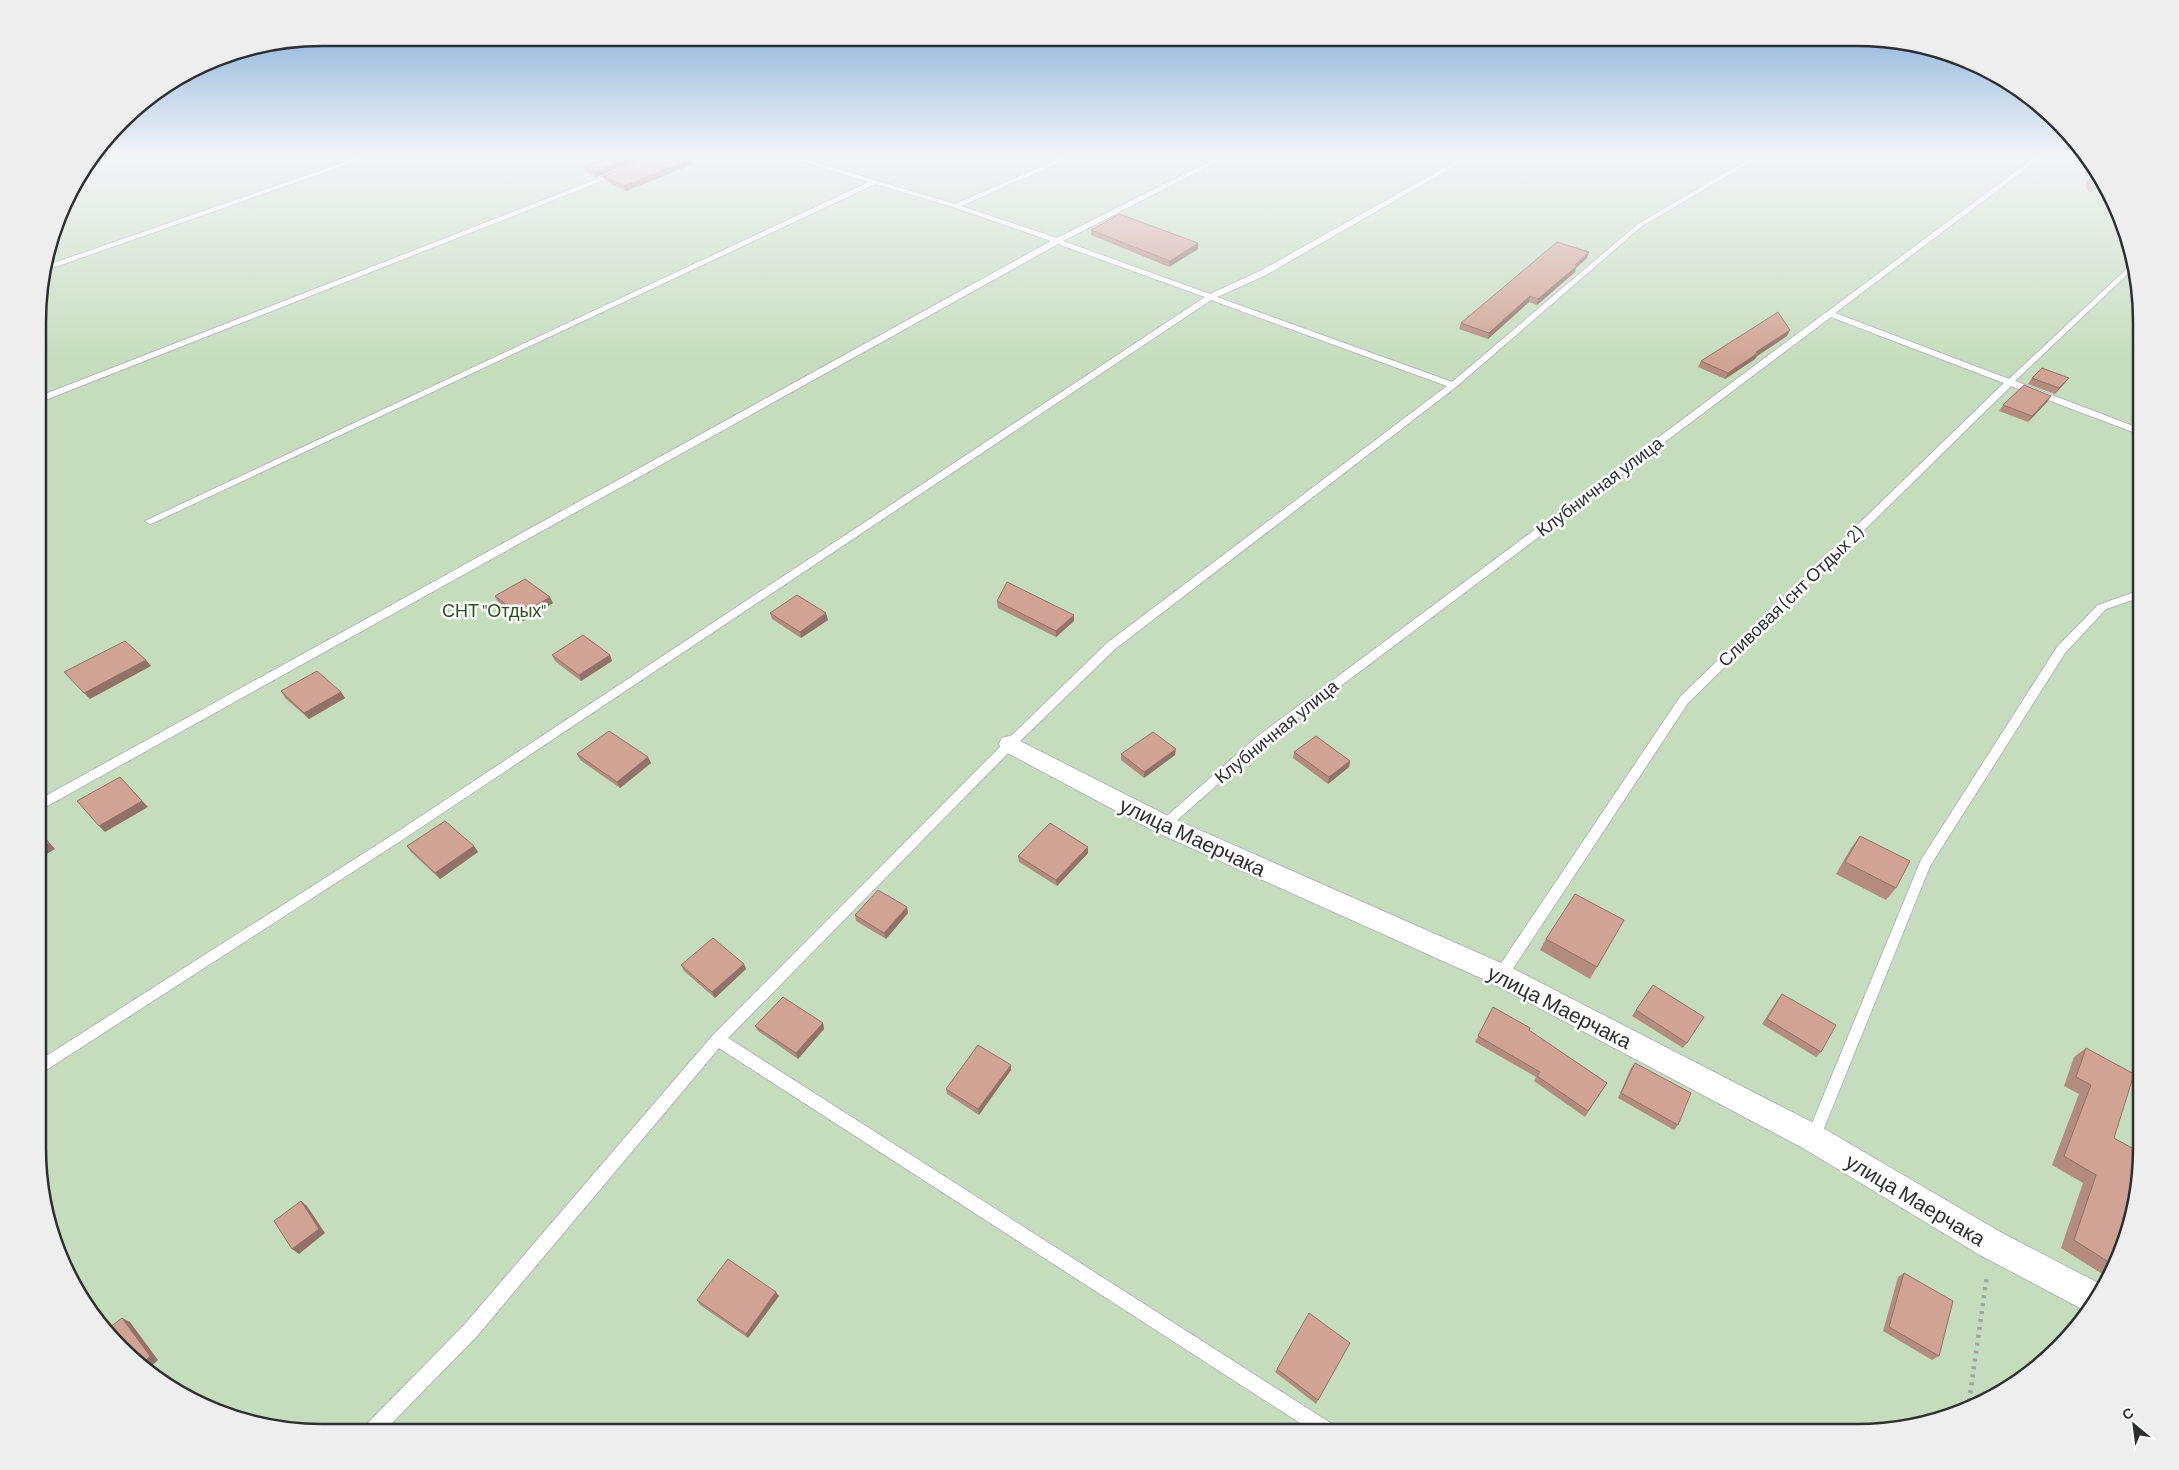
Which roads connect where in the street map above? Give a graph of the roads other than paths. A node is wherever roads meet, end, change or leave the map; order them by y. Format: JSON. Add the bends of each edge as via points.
{"nodes":[{"id":1,"x":169,"y":225,"type":"edge"},
{"id":2,"x":486,"y":225,"type":"edge"},
{"id":3,"x":784,"y":225,"type":"edge"},
{"id":4,"x":1009,"y":225,"type":"edge"},
{"id":5,"x":1089,"y":225,"type":"edge"},
{"id":6,"x":1348,"y":225,"type":"edge"},
{"id":7,"x":1641,"y":225,"type":"edge"},
{"id":8,"x":1948,"y":225,"type":"edge"},
{"id":9,"x":1057,"y":241,"type":"junction"},
{"id":10,"x":52,"y":265,"type":"dead end"},
{"id":11,"x":2127,"y":270,"type":"edge"},
{"id":12,"x":1210,"y":297,"type":"junction"},
{"id":13,"x":1828,"y":314,"type":"junction"},
{"id":14,"x":2010,"y":381,"type":"junction"},
{"id":15,"x":1453,"y":385,"type":"junction"},
{"id":16,"x":46,"y":397,"type":"edge"},
{"id":17,"x":2133,"y":429,"type":"edge"},
{"id":18,"x":150,"y":521,"type":"dead end"},
{"id":19,"x":2133,"y":596,"type":"edge"},
{"id":20,"x":1010,"y":744,"type":"junction"},
{"id":21,"x":46,"y":802,"type":"edge"},
{"id":22,"x":1164,"y":825,"type":"junction"},
{"id":23,"x":1501,"y":975,"type":"junction"},
{"id":24,"x":718,"y":1039,"type":"junction"},
{"id":25,"x":46,"y":1064,"type":"edge"},
{"id":26,"x":1813,"y":1138,"type":"junction"},
{"id":27,"x":2089,"y":1296,"type":"edge"},
{"id":28,"x":379,"y":1424,"type":"edge"},
{"id":29,"x":1317,"y":1424,"type":"edge"}],
"edges":[{"from":1,"to":10,"type":"lane"},
{"from":2,"to":16,"type":"lane"},
{"from":3,"to":18,"type":"lane"},
{"from":4,"to":9,"type":"lane"},
{"from":5,"to":9,"type":"lane"},
{"from":6,"to":12,"type":"lane","via":[[1263,273]]},
{"from":7,"to":15,"type":"lane"},
{"from":8,"to":13,"type":"lane","name":"Клубничная улица"},
{"from":9,"to":12,"type":"lane"},
{"from":9,"to":21,"type":"lane"},
{"from":11,"to":14,"type":"lane","name":"Сливовая (снт Отдых 2)"},
{"from":12,"to":15,"type":"lane"},
{"from":12,"to":25,"type":"lane","via":[[398,837]]},
{"from":13,"to":14,"type":"lane"},
{"from":13,"to":22,"type":"lane","name":"Клубничная улица","via":[[1262,739]]},
{"from":14,"to":17,"type":"lane"},
{"from":14,"to":23,"type":"lane","name":"Сливовая (снт Отдых 2)","via":[[1684,700]]},
{"from":15,"to":20,"type":"lane","via":[[1111,646]]},
{"from":19,"to":26,"type":"lane","via":[[2102,607],[2061,650],[1925,864]]},
{"from":20,"to":22,"type":"street","name":"улица Маерчака"},
{"from":20,"to":24,"type":"lane"},
{"from":22,"to":23,"type":"street","name":"улица Маерчака"},
{"from":23,"to":26,"type":"street","name":"улица Маерчака"},
{"from":24,"to":28,"type":"lane","via":[[471,1330]]},
{"from":24,"to":29,"type":"lane"},
{"from":26,"to":27,"type":"street","name":"улица Маерчака","via":[[1991,1244]]}]}
